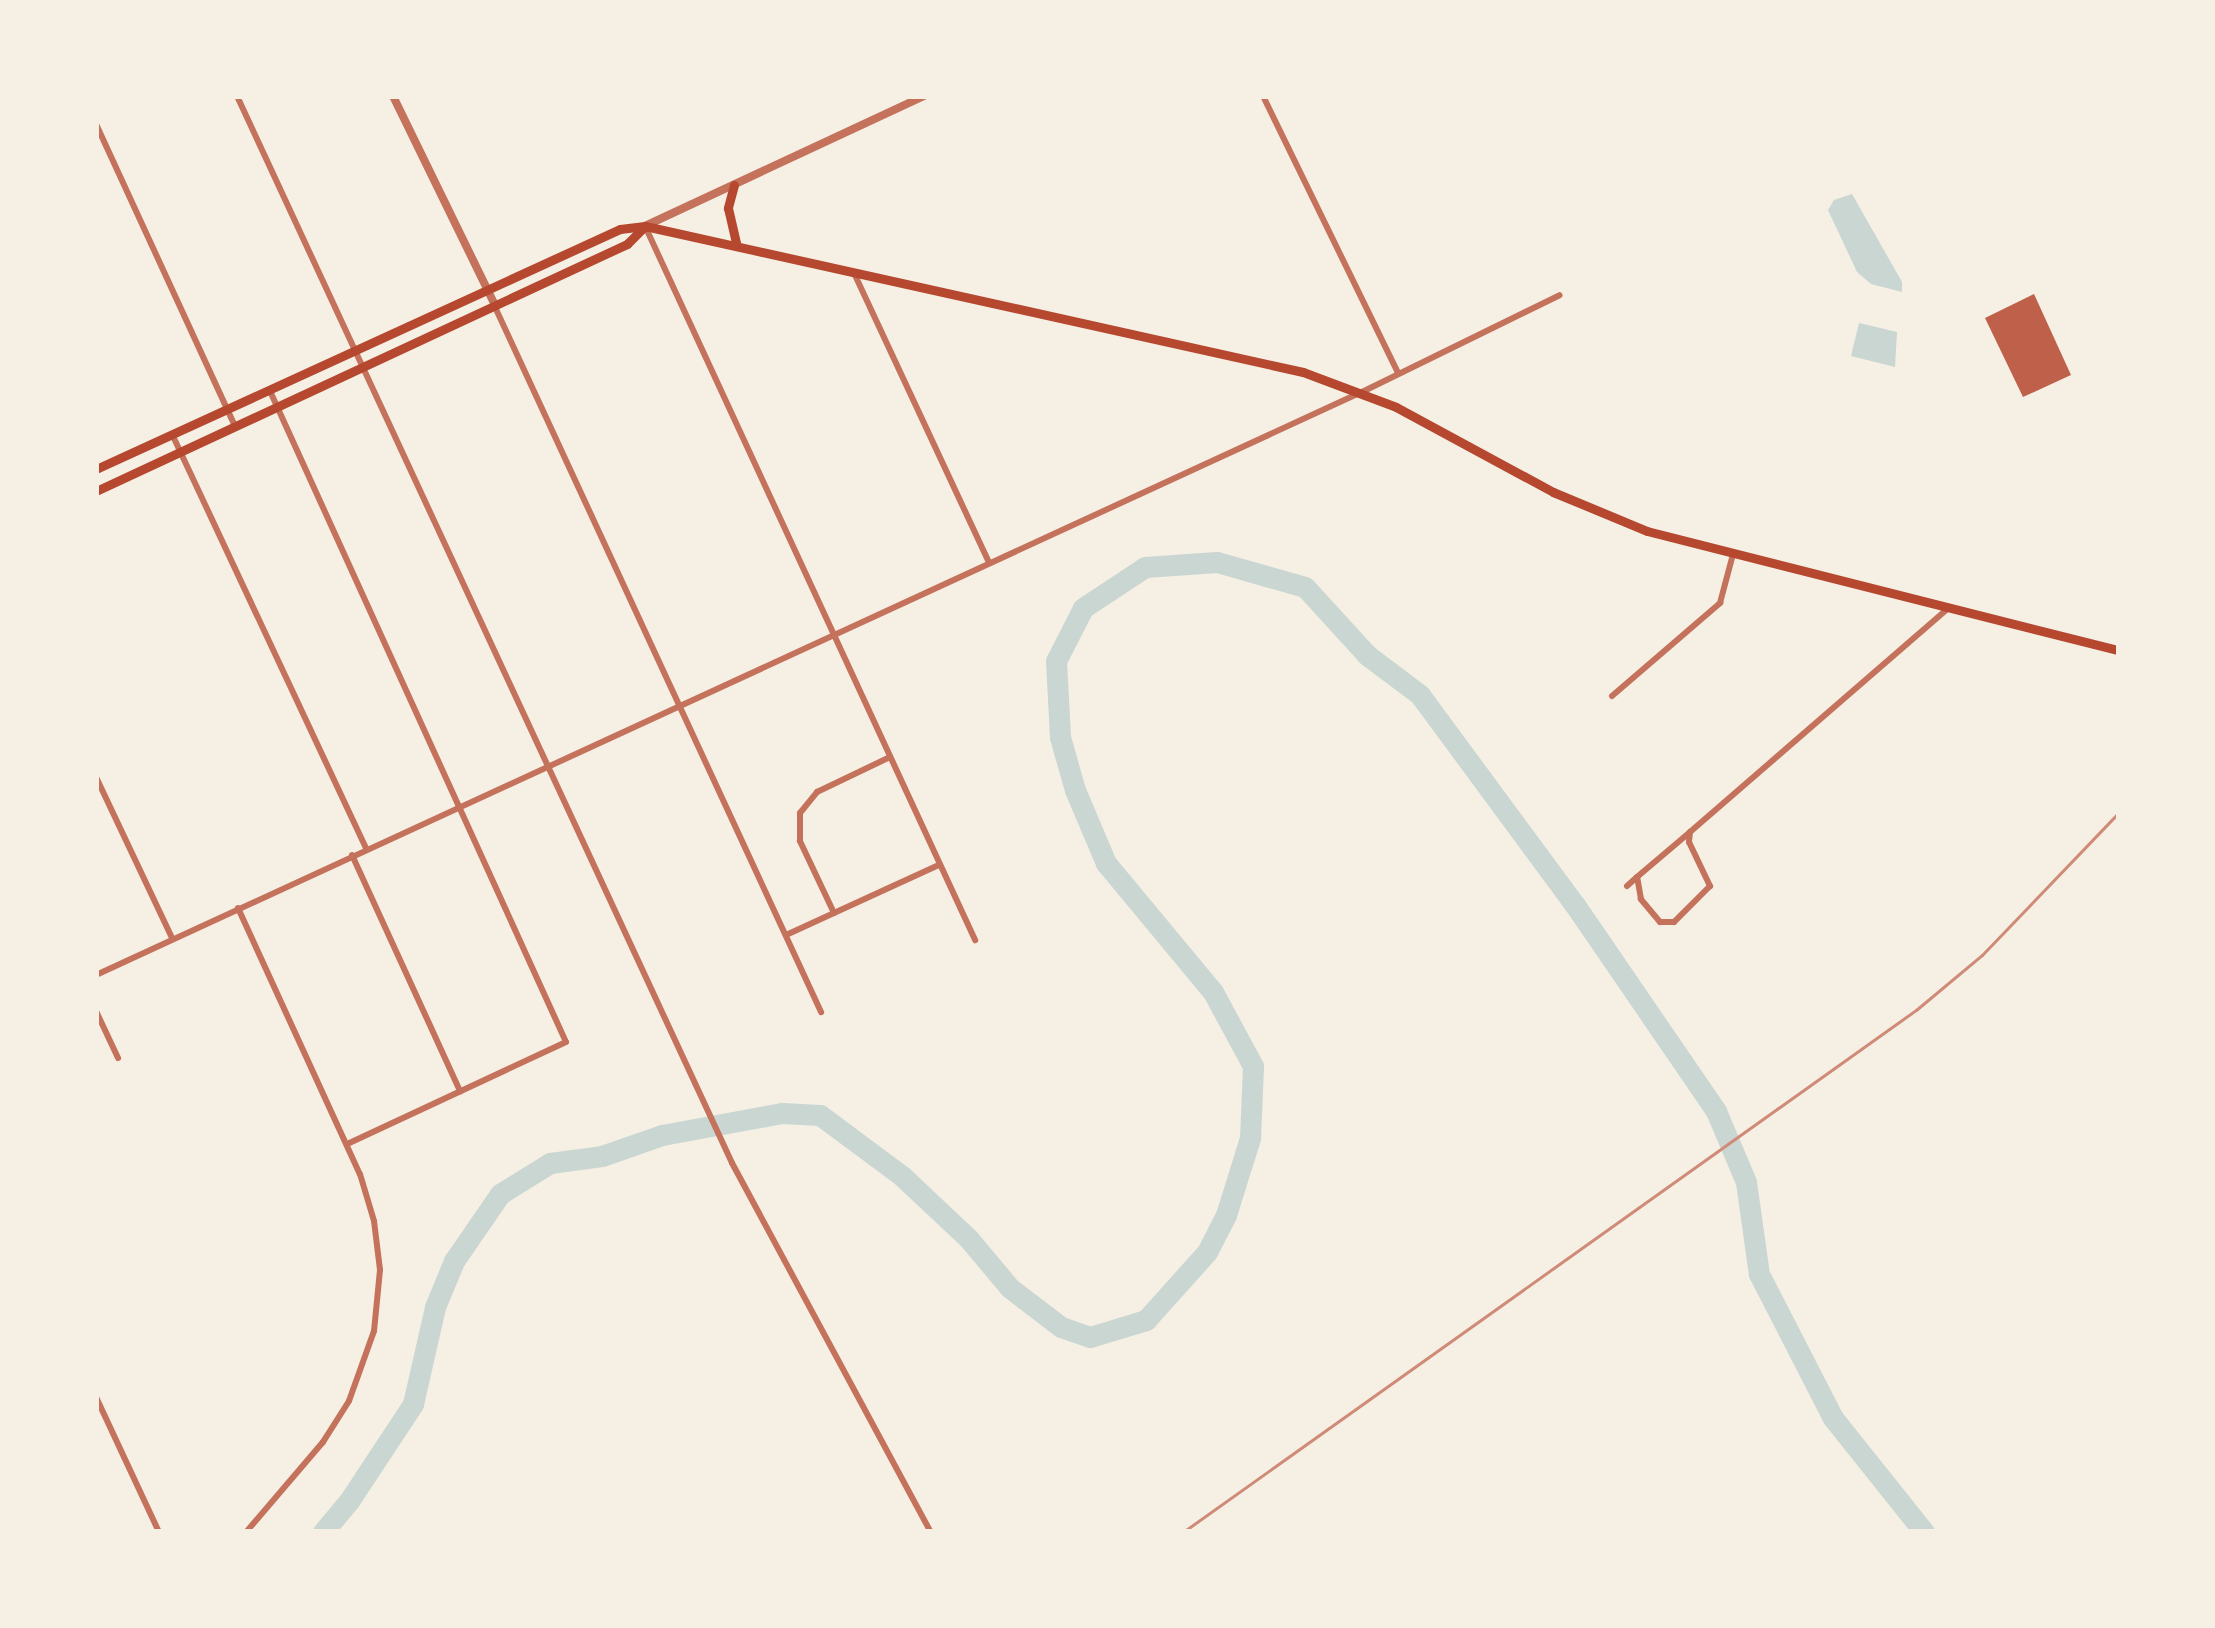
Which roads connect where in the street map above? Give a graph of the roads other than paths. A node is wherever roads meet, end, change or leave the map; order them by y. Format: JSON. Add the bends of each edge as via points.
{"nodes":[{"id":1,"x":237,"y":96,"type":"edge"},
{"id":2,"x":393,"y":96,"type":"edge"},
{"id":3,"x":924,"y":96,"type":"edge"},
{"id":4,"x":1263,"y":96,"type":"edge"},
{"id":5,"x":96,"y":124,"type":"edge"},
{"id":6,"x":734,"y":185,"type":"junction"},
{"id":7,"x":645,"y":226,"type":"junction"},
{"id":8,"x":736,"y":244,"type":"junction"},
{"id":9,"x":852,"y":270,"type":"junction"},
{"id":10,"x":488,"y":290,"type":"junction"},
{"id":11,"x":1560,"y":295,"type":"dead end"},
{"id":12,"x":494,"y":303,"type":"junction"},
{"id":13,"x":355,"y":351,"type":"junction"},
{"id":14,"x":362,"y":367,"type":"junction"},
{"id":15,"x":1398,"y":373,"type":"junction"},
{"id":16,"x":270,"y":391,"type":"junction"},
{"id":17,"x":1362,"y":392,"type":"junction"},
{"id":18,"x":278,"y":408,"type":"junction"},
{"id":19,"x":228,"y":410,"type":"junction"},
{"id":20,"x":236,"y":427,"type":"junction"},
{"id":21,"x":172,"y":434,"type":"junction"},
{"id":22,"x":181,"y":452,"type":"junction"},
{"id":23,"x":97,"y":466,"type":"edge"},
{"id":24,"x":96,"y":490,"type":"edge"},
{"id":25,"x":1732,"y":554,"type":"junction"},
{"id":26,"x":988,"y":561,"type":"junction"},
{"id":27,"x":1949,"y":608,"type":"junction"},
{"id":28,"x":834,"y":632,"type":"junction"},
{"id":29,"x":2119,"y":650,"type":"edge"},
{"id":30,"x":1612,"y":696,"type":"dead end"},
{"id":31,"x":678,"y":705,"type":"junction"},
{"id":32,"x":890,"y":758,"type":"junction"},
{"id":33,"x":547,"y":765,"type":"junction"},
{"id":34,"x":96,"y":777,"type":"edge"},
{"id":35,"x":460,"y":805,"type":"junction"},
{"id":36,"x":1690,"y":832,"type":"junction"},
{"id":37,"x":366,"y":849,"type":"junction"},
{"id":38,"x":352,"y":855,"type":"junction"},
{"id":39,"x":939,"y":865,"type":"junction"},
{"id":40,"x":1637,"y":878,"type":"junction"},
{"id":41,"x":1627,"y":886,"type":"dead end"},
{"id":42,"x":238,"y":908,"type":"junction"},
{"id":43,"x":834,"y":913,"type":"junction"},
{"id":44,"x":786,"y":935,"type":"junction"},
{"id":45,"x":172,"y":938,"type":"junction"},
{"id":46,"x":975,"y":940,"type":"dead end"},
{"id":47,"x":96,"y":975,"type":"edge"},
{"id":48,"x":96,"y":1011,"type":"edge"},
{"id":49,"x":821,"y":1012,"type":"dead end"},
{"id":50,"x":118,"y":1058,"type":"dead end"},
{"id":51,"x":460,"y":1091,"type":"junction"},
{"id":52,"x":347,"y":1144,"type":"junction"},
{"id":53,"x":96,"y":1397,"type":"edge"},
{"id":54,"x":159,"y":1532,"type":"edge"},
{"id":55,"x":245,"y":1532,"type":"edge"},
{"id":56,"x":931,"y":1532,"type":"edge"}],
"edges":[{"from":1,"to":13,"type":"street"},
{"from":2,"to":10,"type":"street"},
{"from":3,"to":6,"type":"street"},
{"from":4,"to":15,"type":"street"},
{"from":5,"to":19,"type":"street"},
{"from":6,"to":7,"type":"street"},
{"from":6,"to":8,"type":"main road","via":[[728,208]]},
{"from":7,"to":8,"type":"main road"},
{"from":7,"to":10,"type":"main road","via":[[620,229]]},
{"from":7,"to":12,"type":"main road","via":[[627,244]]},
{"from":7,"to":28,"type":"street"},
{"from":8,"to":9,"type":"main road"},
{"from":9,"to":17,"type":"main road"},
{"from":9,"to":26,"type":"street"},
{"from":10,"to":12,"type":"street"},
{"from":10,"to":13,"type":"main road"},
{"from":11,"to":15,"type":"street"},
{"from":12,"to":14,"type":"main road"},
{"from":12,"to":31,"type":"street"},
{"from":13,"to":14,"type":"street"},
{"from":13,"to":16,"type":"main road"},
{"from":14,"to":18,"type":"main road"},
{"from":14,"to":33,"type":"street"},
{"from":15,"to":17,"type":"street"},
{"from":16,"to":18,"type":"street"},
{"from":16,"to":19,"type":"main road"},
{"from":17,"to":25,"type":"main road","via":[[1599,514]]},
{"from":17,"to":26,"type":"street"},
{"from":18,"to":20,"type":"main road"},
{"from":18,"to":35,"type":"street"},
{"from":19,"to":20,"type":"street"},
{"from":19,"to":21,"type":"main road"},
{"from":20,"to":22,"type":"main road"},
{"from":21,"to":22,"type":"street"},
{"from":21,"to":23,"type":"main road"},
{"from":22,"to":24,"type":"main road"},
{"from":22,"to":37,"type":"street"},
{"from":25,"to":27,"type":"main road"},
{"from":25,"to":30,"type":"street","via":[[1720,603]]},
{"from":26,"to":28,"type":"street"},
{"from":27,"to":29,"type":"main road"},
{"from":27,"to":36,"type":"street"},
{"from":28,"to":31,"type":"street"},
{"from":28,"to":32,"type":"street"},
{"from":31,"to":33,"type":"street"},
{"from":31,"to":44,"type":"street"},
{"from":32,"to":39,"type":"street"},
{"from":32,"to":43,"type":"street","via":[[817,793],[800,813],[800,841]]},
{"from":33,"to":35,"type":"street"},
{"from":33,"to":56,"type":"street","via":[[726,1149]]},
{"from":34,"to":45,"type":"street"},
{"from":35,"to":37,"type":"street"},
{"from":35,"to":51,"type":"street","via":[[566,1042]]},
{"from":36,"to":40,"type":"street"},
{"from":36,"to":40,"type":"street","via":[[1710,880],[1693,908],[1660,922],[1641,899]]},
{"from":37,"to":38,"type":"street"},
{"from":38,"to":42,"type":"street"},
{"from":38,"to":51,"type":"street"},
{"from":39,"to":43,"type":"street"},
{"from":39,"to":46,"type":"street"},
{"from":40,"to":41,"type":"street"},
{"from":42,"to":45,"type":"street"},
{"from":42,"to":52,"type":"street"},
{"from":43,"to":44,"type":"street"},
{"from":44,"to":49,"type":"street"},
{"from":45,"to":47,"type":"street"},
{"from":48,"to":50,"type":"street"},
{"from":51,"to":52,"type":"street"},
{"from":52,"to":55,"type":"street","via":[[378,1245],[370,1345],[337,1422]]},
{"from":53,"to":54,"type":"street"}]}
